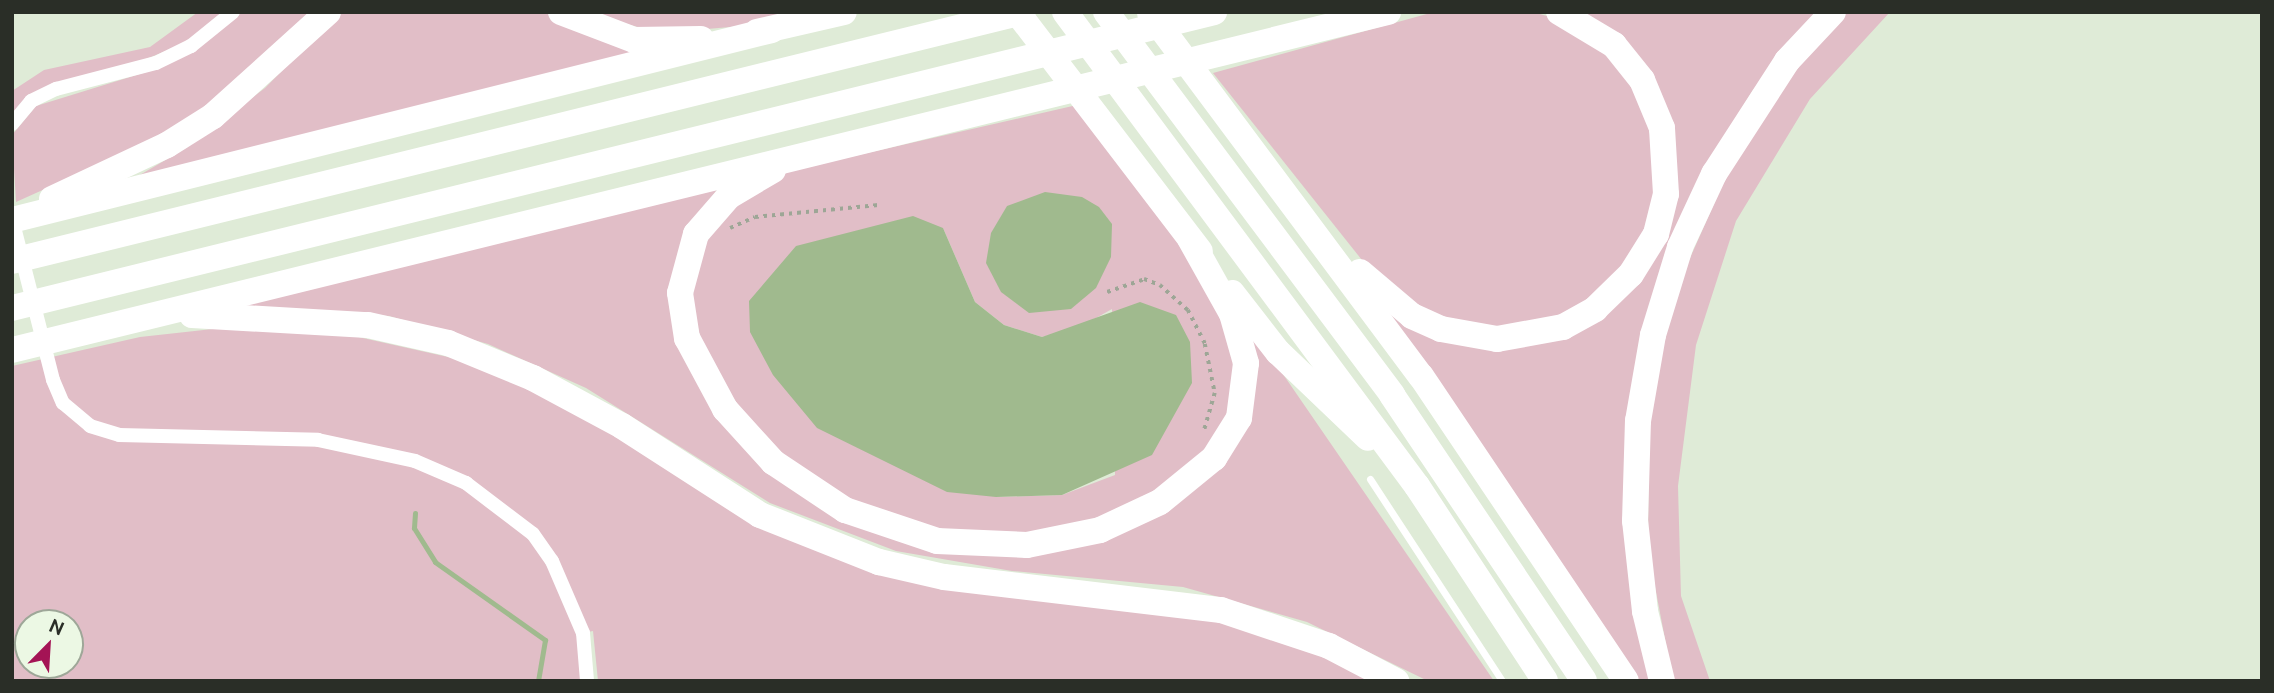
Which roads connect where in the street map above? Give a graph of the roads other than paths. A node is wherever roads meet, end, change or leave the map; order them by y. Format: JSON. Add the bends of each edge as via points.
{"nodes":[{"id":1,"x":233,"y":12,"type":"edge"},
{"id":2,"x":328,"y":12,"type":"edge"},
{"id":3,"x":561,"y":12,"type":"edge"},
{"id":4,"x":844,"y":12,"type":"edge"},
{"id":5,"x":1017,"y":12,"type":"edge"},
{"id":6,"x":1023,"y":12,"type":"edge"},
{"id":7,"x":1065,"y":12,"type":"edge"},
{"id":8,"x":1106,"y":12,"type":"edge"},
{"id":9,"x":1149,"y":12,"type":"edge"},
{"id":10,"x":1214,"y":12,"type":"edge"},
{"id":11,"x":1388,"y":12,"type":"edge"},
{"id":12,"x":1559,"y":12,"type":"edge"},
{"id":13,"x":1833,"y":12,"type":"edge"},
{"id":14,"x":772,"y":30,"type":"junction"},
{"id":15,"x":12,"y":124,"type":"edge"},
{"id":16,"x":806,"y":155,"type":"junction"},
{"id":17,"x":1298,"y":208,"type":"junction"},
{"id":18,"x":12,"y":219,"type":"edge"},
{"id":19,"x":1190,"y":239,"type":"junction"},
{"id":20,"x":12,"y":261,"type":"edge"},
{"id":21,"x":12,"y":308,"type":"edge"},
{"id":22,"x":145,"y":317,"type":"junction"},
{"id":23,"x":12,"y":351,"type":"edge"},
{"id":24,"x":1370,"y":479,"type":"dead end"},
{"id":25,"x":1417,"y":485,"type":"junction"},
{"id":26,"x":587,"y":681,"type":"edge"},
{"id":27,"x":1396,"y":681,"type":"edge"},
{"id":28,"x":1502,"y":681,"type":"edge"},
{"id":29,"x":1545,"y":681,"type":"edge"},
{"id":30,"x":1584,"y":681,"type":"edge"},
{"id":31,"x":1626,"y":681,"type":"edge"},
{"id":32,"x":1662,"y":681,"type":"edge"}],
"edges":[{"from":1,"to":15,"type":"street","via":[[191,46],[156,63],[43,95]]},
{"from":2,"to":18,"type":"highway","via":[[213,116],[167,145]]},
{"from":3,"to":14,"type":"highway","via":[[634,40]]},
{"from":4,"to":14,"type":"highway"},
{"from":5,"to":19,"type":"highway"},
{"from":6,"to":20,"type":"highway"},
{"from":7,"to":25,"type":"highway"},
{"from":8,"to":30,"type":"highway","via":[[1392,395]]},
{"from":9,"to":17,"type":"highway"},
{"from":10,"to":21,"type":"highway"},
{"from":11,"to":16,"type":"highway"},
{"from":12,"to":17,"type":"highway","via":[[1598,32],[1628,62],[1654,105],[1667,152],[1667,194],[1656,234],[1631,274],[1595,309],[1528,337],[1441,329],[1381,293]]},
{"from":13,"to":32,"type":"highway","via":[[1787,61],[1714,174],[1680,247],[1653,335],[1638,421],[1634,521],[1645,611]]},
{"from":14,"to":18,"type":"highway"},
{"from":16,"to":19,"type":"highway","via":[[742,187],[706,219],[683,270],[687,338],[725,409],[773,462],[845,510],[937,541],[1027,545],[1100,530],[1160,502],[1214,458],[1239,418],[1246,363],[1232,314]]},
{"from":16,"to":22,"type":"highway"},
{"from":17,"to":31,"type":"highway","via":[[1429,386]]},
{"from":18,"to":26,"type":"street","via":[[63,402],[90,426],[119,435],[318,440],[415,461],[466,483],[533,534],[552,561],[579,620]]},
{"from":19,"to":25,"type":"highway","via":[[1278,352]]},
{"from":22,"to":23,"type":"highway"},
{"from":22,"to":27,"type":"highway","via":[[306,319],[448,343],[533,378],[622,426],[760,515],[879,562],[944,577],[1221,610],[1329,646]]},
{"from":24,"to":28,"type":"lane"},
{"from":25,"to":29,"type":"highway"}]}
